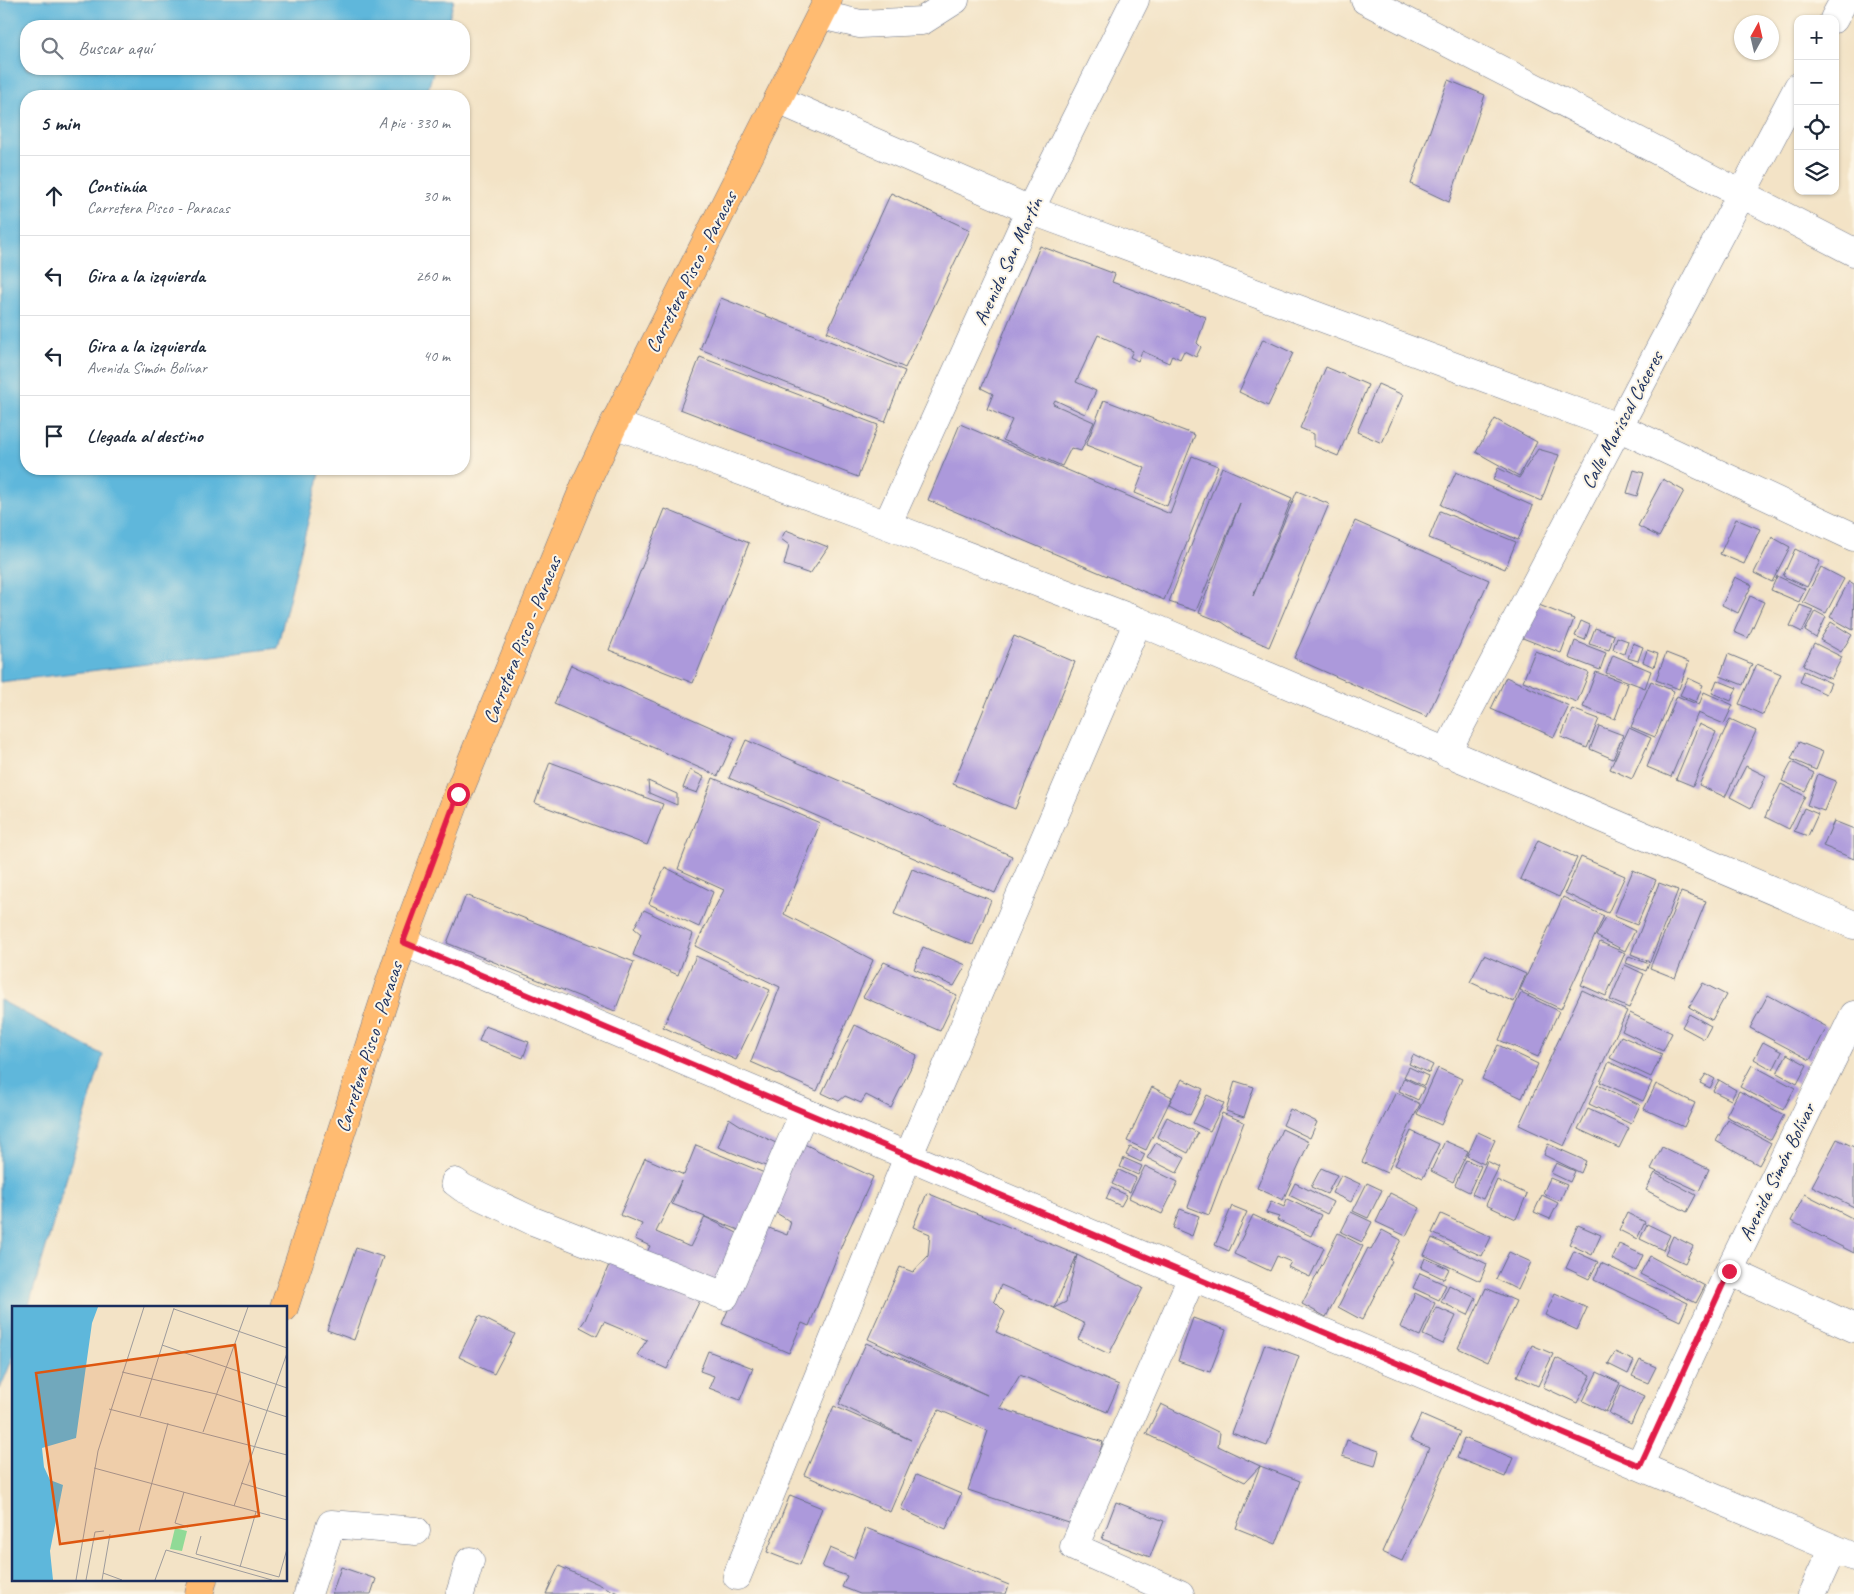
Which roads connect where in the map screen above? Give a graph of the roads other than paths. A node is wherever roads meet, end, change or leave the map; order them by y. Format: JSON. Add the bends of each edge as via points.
{"nodes":[{"id":1,"x":955,"y":0,"type":"edge"},
{"id":2,"x":1135,"y":0,"type":"edge"},
{"id":3,"x":1365,"y":0,"type":"edge"},
{"id":4,"x":1844,"y":0,"type":"edge"},
{"id":5,"x":824,"y":7,"type":"edge"},
{"id":6,"x":1836,"y":15,"type":"edge"},
{"id":7,"x":1794,"y":95,"type":"edge"},
{"id":8,"x":778,"y":100,"type":"junction"},
{"id":9,"x":1741,"y":194,"type":"junction"},
{"id":10,"x":1030,"y":210,"type":"junction"},
{"id":11,"x":1854,"y":252,"type":"edge"},
{"id":12,"x":614,"y":424,"type":"junction"},
{"id":13,"x":1618,"y":427,"type":"junction"},
{"id":14,"x":887,"y":525,"type":"junction"},
{"id":15,"x":1854,"y":537,"type":"edge"},
{"id":16,"x":1138,"y":622,"type":"junction"},
{"id":17,"x":1446,"y":753,"type":"junction"},
{"id":18,"x":1854,"y":925,"type":"edge"},
{"id":19,"x":403,"y":942,"type":"junction"},
{"id":20,"x":1854,"y":1015,"type":"edge"},
{"id":21,"x":804,"y":1112,"type":"junction"},
{"id":22,"x":908,"y":1157,"type":"junction"},
{"id":23,"x":455,"y":1182,"type":"dead end"},
{"id":24,"x":1729,"y":1271,"type":"junction"},
{"id":25,"x":1192,"y":1277,"type":"junction"},
{"id":26,"x":285,"y":1306,"type":"edge"},
{"id":27,"x":1854,"y":1328,"type":"edge"},
{"id":28,"x":1640,"y":1466,"type":"junction"},
{"id":29,"x":416,"y":1531,"type":"dead end"},
{"id":30,"x":1844,"y":1552,"type":"edge"},
{"id":31,"x":470,"y":1562,"type":"dead end"},
{"id":32,"x":737,"y":1576,"type":"dead end"},
{"id":33,"x":308,"y":1594,"type":"edge"},
{"id":34,"x":460,"y":1594,"type":"edge"},
{"id":35,"x":1180,"y":1594,"type":"edge"},
{"id":36,"x":1812,"y":1594,"type":"edge"}],
"edges":[{"from":1,"to":5,"type":"street","via":[[922,21],[860,24]]},
{"from":2,"to":10,"type":"street","name":"Avenida San Martín"},
{"from":3,"to":9,"type":"street"},
{"from":4,"to":6,"type":"street"},
{"from":5,"to":8,"type":"main road","name":"Carretera Pisco - Paracas"},
{"from":7,"to":9,"type":"street","name":"Calle Mariscal Cáceres"},
{"from":8,"to":10,"type":"street"},
{"from":8,"to":12,"type":"main road","name":"Carretera Pisco - Paracas"},
{"from":9,"to":11,"type":"street"},
{"from":9,"to":13,"type":"street","name":"Calle Mariscal Cáceres"},
{"from":10,"to":13,"type":"street"},
{"from":10,"to":14,"type":"street","name":"Avenida San Martín"},
{"from":12,"to":14,"type":"street"},
{"from":12,"to":19,"type":"main road","name":"Carretera Pisco - Paracas","via":[[585,485],[466,776]]},
{"from":13,"to":15,"type":"street"},
{"from":13,"to":17,"type":"street","name":"Calle Mariscal Cáceres"},
{"from":14,"to":16,"type":"street"},
{"from":16,"to":17,"type":"street"},
{"from":16,"to":22,"type":"street"},
{"from":17,"to":18,"type":"street"},
{"from":19,"to":21,"type":"street"},
{"from":19,"to":26,"type":"main road","name":"Carretera Pisco - Paracas"},
{"from":20,"to":24,"type":"street","name":"Avenida Simón Bolívar"},
{"from":21,"to":22,"type":"street"},
{"from":21,"to":23,"type":"street","via":[[725,1296],[533,1221]]},
{"from":22,"to":25,"type":"street"},
{"from":22,"to":32,"type":"street"},
{"from":24,"to":27,"type":"street"},
{"from":24,"to":28,"type":"street","name":"Avenida Simón Bolívar"},
{"from":25,"to":28,"type":"street"},
{"from":25,"to":35,"type":"street","via":[[1074,1547]]},
{"from":28,"to":30,"type":"street"},
{"from":29,"to":33,"type":"street","via":[[332,1524]]},
{"from":30,"to":36,"type":"street"},
{"from":31,"to":34,"type":"street"}]}
